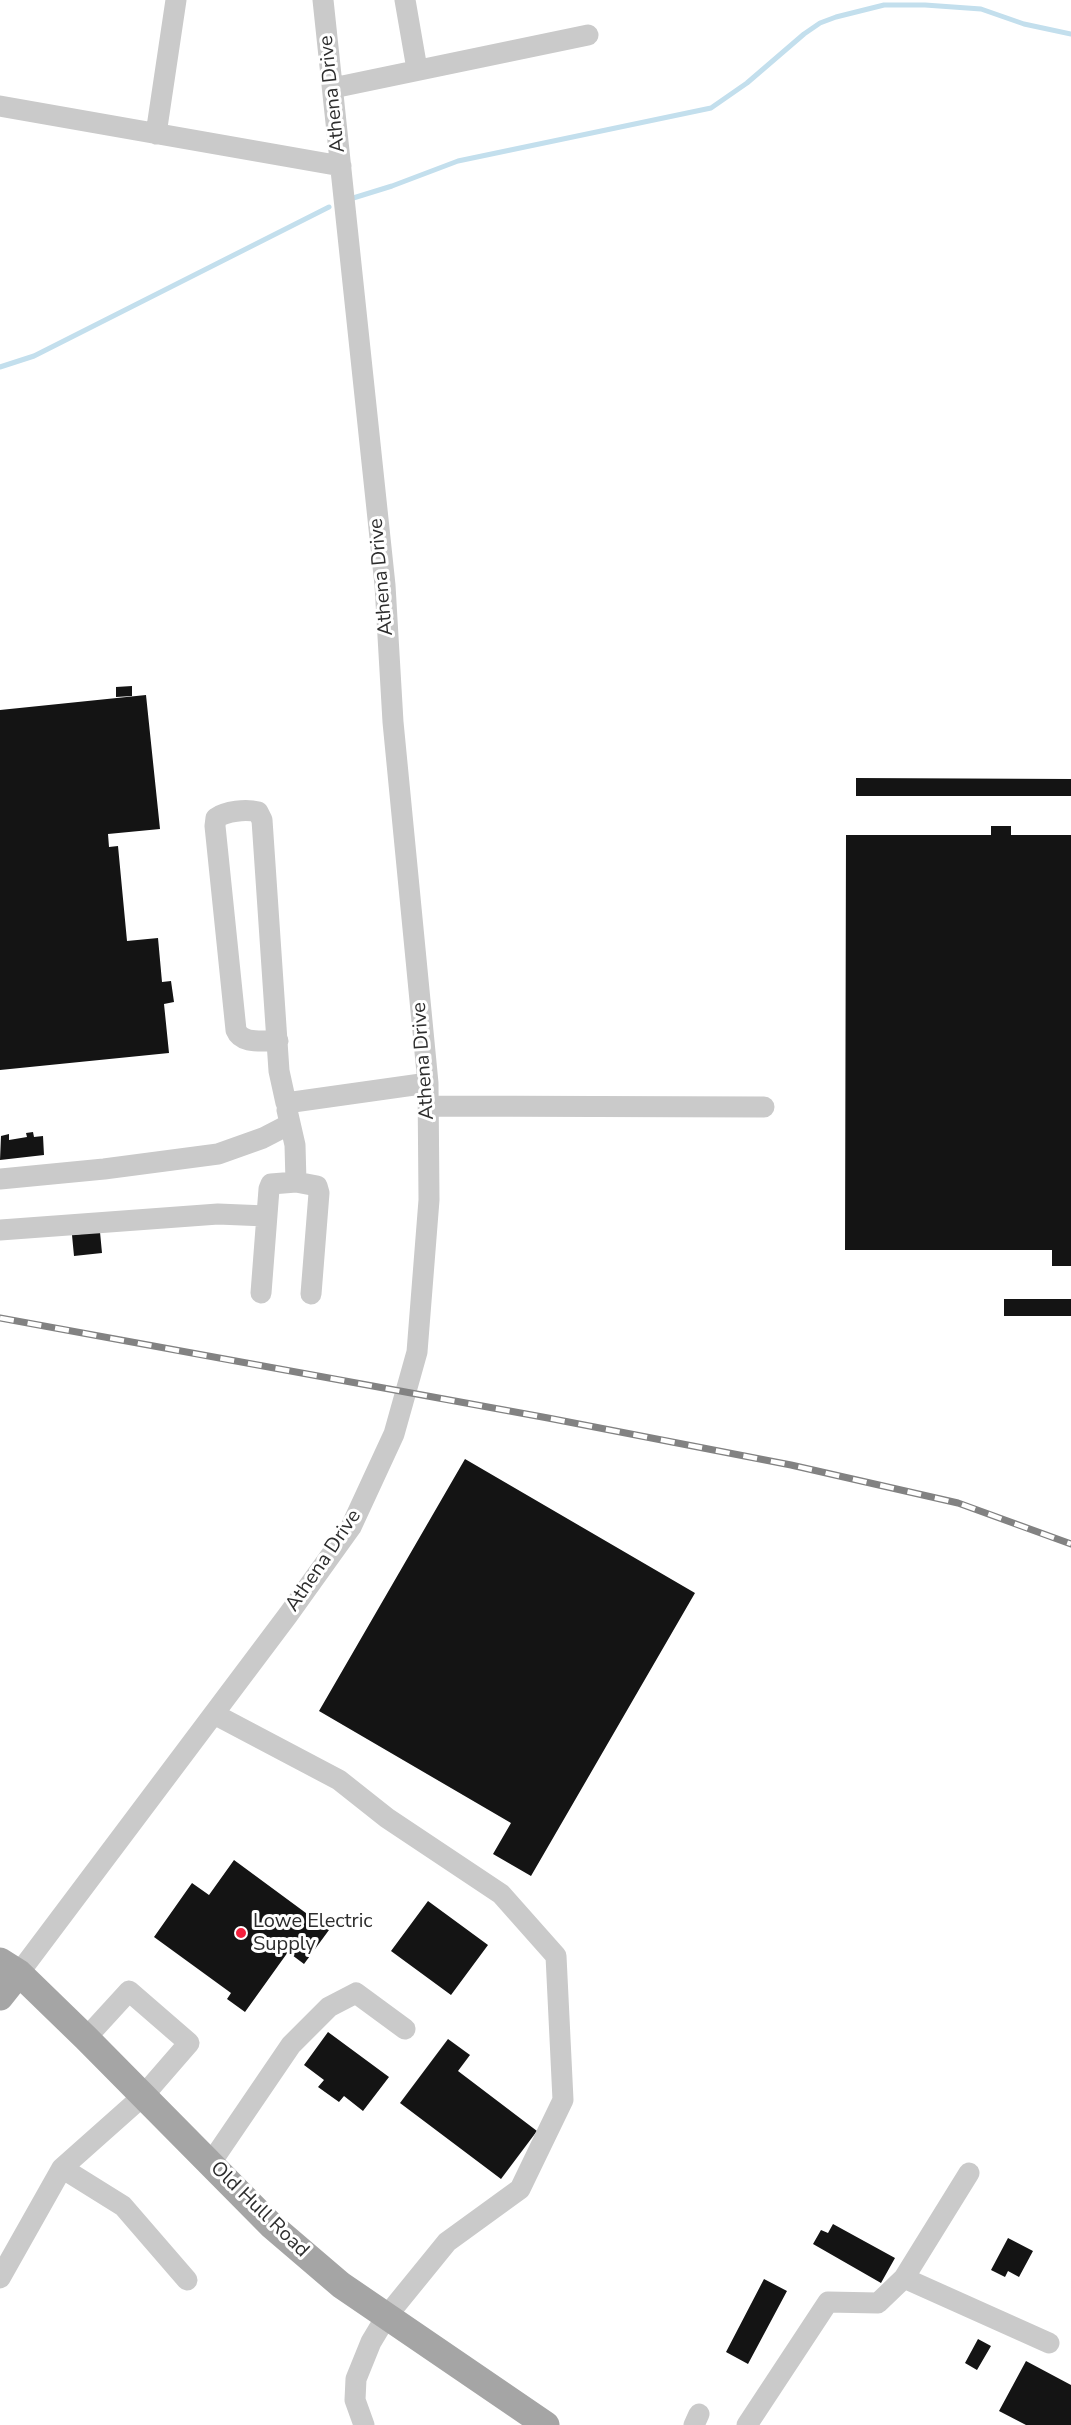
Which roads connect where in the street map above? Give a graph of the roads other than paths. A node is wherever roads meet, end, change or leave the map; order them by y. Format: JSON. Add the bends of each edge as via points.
{"nodes":[{"id":1,"x":176,"y":0,"type":"edge"},
{"id":2,"x":323,"y":0,"type":"edge"},
{"id":3,"x":405,"y":0,"type":"edge"},
{"id":4,"x":588,"y":35,"type":"dead end"},
{"id":5,"x":417,"y":69,"type":"junction"},
{"id":6,"x":333,"y":88,"type":"junction"},
{"id":7,"x":0,"y":106,"type":"edge"},
{"id":8,"x":156,"y":134,"type":"junction"},
{"id":9,"x":340,"y":166,"type":"junction"},
{"id":10,"x":278,"y":1041,"type":"junction"},
{"id":11,"x":428,"y":1083,"type":"junction"},
{"id":12,"x":428,"y":1106,"type":"junction"},
{"id":13,"x":764,"y":1107,"type":"dead end"},
{"id":14,"x":288,"y":1114,"type":"junction"},
{"id":15,"x":0,"y":1179,"type":"edge"},
{"id":16,"x":296,"y":1182,"type":"junction"},
{"id":17,"x":266,"y":1216,"type":"junction"},
{"id":18,"x":0,"y":1230,"type":"edge"},
{"id":19,"x":261,"y":1293,"type":"dead end"},
{"id":20,"x":311,"y":1294,"type":"dead end"},
{"id":21,"x":213,"y":1713,"type":"junction"},
{"id":22,"x":9,"y":1967,"type":"edge"},
{"id":23,"x":0,"y":1997,"type":"edge"},
{"id":24,"x":405,"y":2029,"type":"dead end"},
{"id":25,"x":86,"y":2038,"type":"junction"},
{"id":26,"x":143,"y":2096,"type":"junction"},
{"id":27,"x":210,"y":2164,"type":"junction"},
{"id":28,"x":62,"y":2168,"type":"junction"},
{"id":29,"x":969,"y":2173,"type":"dead end"},
{"id":30,"x":0,"y":2278,"type":"edge"},
{"id":31,"x":904,"y":2278,"type":"junction"},
{"id":32,"x":187,"y":2280,"type":"dead end"},
{"id":33,"x":386,"y":2317,"type":"junction"},
{"id":34,"x":1049,"y":2343,"type":"dead end"},
{"id":35,"x":364,"y":2425,"type":"edge"},
{"id":36,"x":546,"y":2425,"type":"edge"},
{"id":37,"x":747,"y":2425,"type":"edge"}],
"edges":[{"from":1,"to":8,"type":"street"},
{"from":2,"to":6,"type":"street","name":"Athena Drive"},
{"from":3,"to":5,"type":"street"},
{"from":4,"to":5,"type":"street"},
{"from":5,"to":6,"type":"street"},
{"from":6,"to":9,"type":"street","name":"Athena Drive"},
{"from":7,"to":8,"type":"street"},
{"from":8,"to":9,"type":"street"},
{"from":9,"to":11,"type":"street","name":"Athena Drive","via":[[385,585],[393,722]]},
{"from":10,"to":10,"type":"street","via":[[262,820],[253,810],[222,814],[216,818],[215,826],[236,1030],[244,1040]]},
{"from":10,"to":14,"type":"street","via":[[279,1071]]},
{"from":11,"to":12,"type":"street","name":"Athena Drive"},
{"from":11,"to":14,"type":"street"},
{"from":12,"to":13,"type":"street"},
{"from":12,"to":21,"type":"street","name":"Athena Drive","via":[[429,1200],[417,1352],[394,1434],[351,1527]]},
{"from":14,"to":15,"type":"street","via":[[263,1138],[218,1155]]},
{"from":14,"to":16,"type":"street","via":[[295,1146]]},
{"from":16,"to":17,"type":"street","via":[[271,1184]]},
{"from":16,"to":20,"type":"street","via":[[317,1186],[319,1193]]},
{"from":17,"to":18,"type":"street","via":[[218,1214]]},
{"from":17,"to":19,"type":"street"},
{"from":21,"to":22,"type":"street","name":"Athena Drive"},
{"from":21,"to":33,"type":"street","via":[[339,1780],[387,1818],[501,1894],[556,1956],[564,2100],[520,2189],[447,2242]]},
{"from":22,"to":23,"type":"main road","name":"Athena Drive"},
{"from":22,"to":25,"type":"main road","name":"Old Hull Road"},
{"from":24,"to":27,"type":"street","via":[[356,1992],[329,2007],[291,2045]]},
{"from":25,"to":26,"type":"main road","name":"Old Hull Road"},
{"from":25,"to":26,"type":"street","via":[[129,1991],[189,2043]]},
{"from":26,"to":27,"type":"main road","name":"Old Hull Road"},
{"from":26,"to":28,"type":"street"},
{"from":27,"to":33,"type":"main road","name":"Old Hull Road","via":[[272,2226],[340,2285]]},
{"from":28,"to":30,"type":"street"},
{"from":28,"to":32,"type":"street","via":[[123,2206]]},
{"from":29,"to":31,"type":"street"},
{"from":31,"to":34,"type":"street"},
{"from":31,"to":37,"type":"street","via":[[878,2303],[828,2302]]},
{"from":33,"to":35,"type":"street","via":[[356,2379],[355,2400]]},
{"from":33,"to":36,"type":"main road","name":"Old Hull Road"}]}
